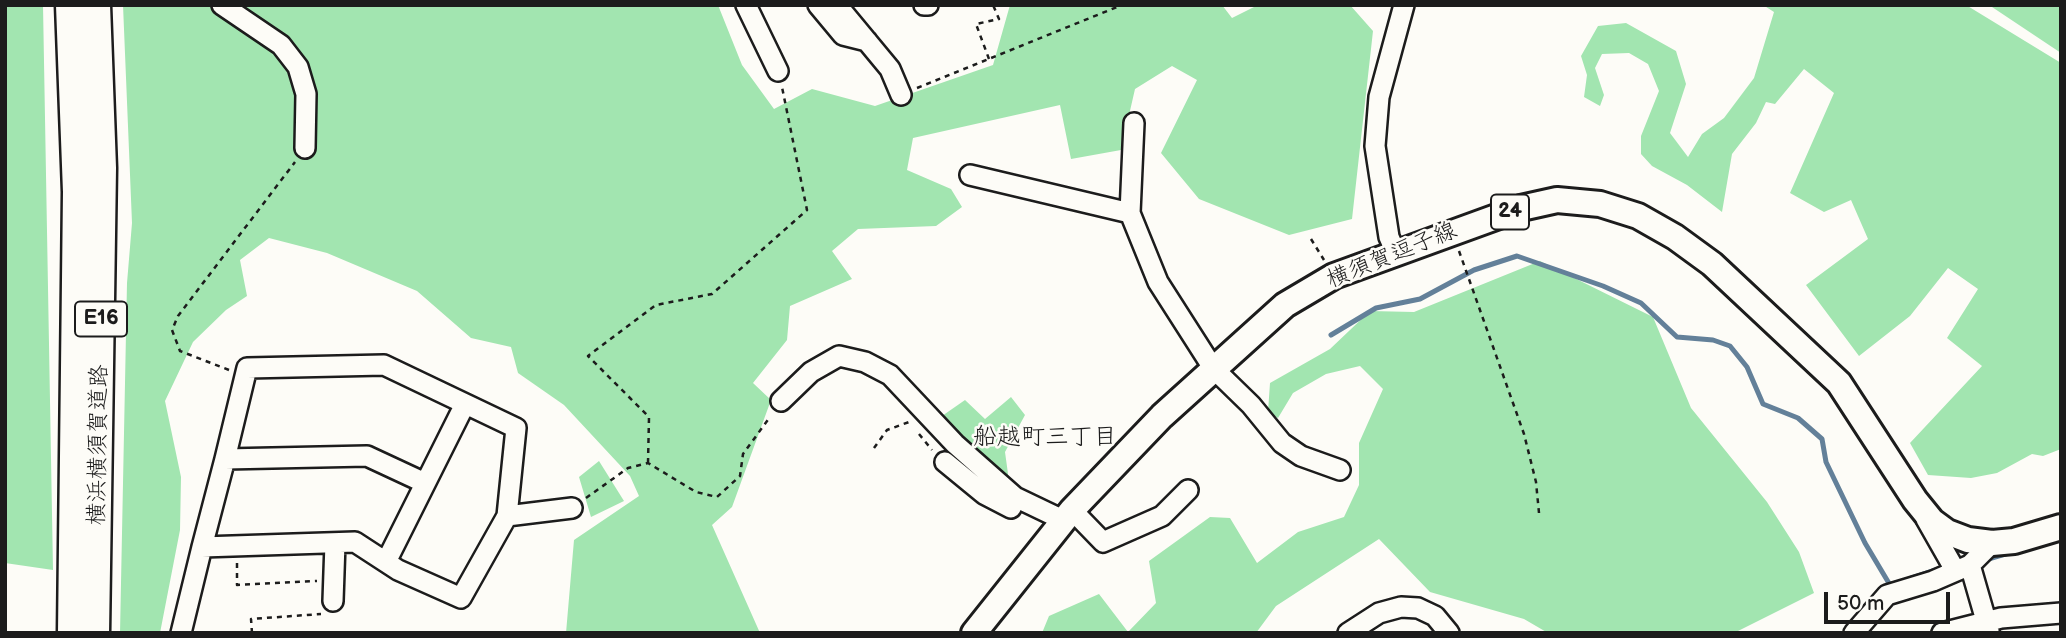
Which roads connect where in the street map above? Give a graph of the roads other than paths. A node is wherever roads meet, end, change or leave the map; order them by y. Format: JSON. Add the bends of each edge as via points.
{"nodes":[{"id":1,"x":70,"y":5,"type":"edge"},
{"id":2,"x":96,"y":5,"type":"edge"},
{"id":3,"x":222,"y":5,"type":"edge"},
{"id":4,"x":746,"y":5,"type":"edge"},
{"id":5,"x":818,"y":5,"type":"edge"},
{"id":6,"x":837,"y":5,"type":"edge"},
{"id":7,"x":1404,"y":5,"type":"edge"},
{"id":8,"x":867,"y":41,"type":"junction"},
{"id":9,"x":778,"y":71,"type":"road end"},
{"id":10,"x":901,"y":95,"type":"road end"},
{"id":11,"x":1134,"y":123,"type":"dead end"},
{"id":12,"x":305,"y":148,"type":"road end"},
{"id":13,"x":970,"y":175,"type":"dead end"},
{"id":14,"x":1130,"y":213,"type":"junction"},
{"id":15,"x":1396,"y":253,"type":"junction"},
{"id":16,"x":1213,"y":368,"type":"junction"},
{"id":17,"x":781,"y":401,"type":"road end"},
{"id":18,"x":465,"y":404,"type":"junction"},
{"id":19,"x":225,"y":459,"type":"junction"},
{"id":20,"x":945,"y":462,"type":"road end"},
{"id":21,"x":1340,"y":470,"type":"dead end"},
{"id":22,"x":425,"y":483,"type":"junction"},
{"id":23,"x":1188,"y":490,"type":"dead end"},
{"id":24,"x":1015,"y":497,"type":"junction"},
{"id":25,"x":1915,"y":500,"type":"junction"},
{"id":26,"x":572,"y":508,"type":"road end"},
{"id":27,"x":1067,"y":515,"type":"junction"},
{"id":28,"x":507,"y":516,"type":"junction"},
{"id":29,"x":2061,"y":527,"type":"edge"},
{"id":30,"x":335,"y":543,"type":"junction"},
{"id":31,"x":1992,"y":543,"type":"junction"},
{"id":32,"x":202,"y":547,"type":"junction"},
{"id":33,"x":387,"y":560,"type":"junction"},
{"id":34,"x":1963,"y":567,"type":"junction"},
{"id":35,"x":333,"y":601,"type":"dead end"},
{"id":36,"x":2061,"y":613,"type":"edge"},
{"id":37,"x":1988,"y":627,"type":"edge"},
{"id":38,"x":72,"y":633,"type":"edge"},
{"id":39,"x":95,"y":633,"type":"edge"},
{"id":40,"x":181,"y":633,"type":"edge"},
{"id":41,"x":974,"y":633,"type":"edge"},
{"id":42,"x":1348,"y":633,"type":"edge"},
{"id":43,"x":1449,"y":633,"type":"edge"},
{"id":44,"x":1854,"y":633,"type":"edge"},
{"id":45,"x":1942,"y":633,"type":"edge"}],
"edges":[{"from":1,"to":38,"type":"highway","name":"横浜横須賀道路","number":"E16","via":[[77,192]]},
{"from":2,"to":39,"type":"highway","name":"横浜横須賀道路","number":"E16","via":[[102,168]]},
{"from":3,"to":12,"type":"street","via":[[281,45],[298,67],[306,94]]},
{"from":4,"to":9,"type":"street"},
{"from":5,"to":8,"type":"street","via":[[843,35]]},
{"from":6,"to":8,"type":"street"},
{"from":7,"to":15,"type":"street","via":[[1379,97],[1375,146],[1389,237]]},
{"from":8,"to":10,"type":"street","via":[[890,69]]},
{"from":11,"to":14,"type":"street"},
{"from":13,"to":14,"type":"street"},
{"from":14,"to":16,"type":"street","via":[[1158,282]]},
{"from":15,"to":16,"type":"main road","name":"横須賀逗子線","number":"24","via":[[1334,276],[1285,305]]},
{"from":15,"to":25,"type":"main road","name":"横須賀逗子線","number":"24","via":[[1521,208],[1557,200],[1600,204],[1638,216],[1712,264],[1839,383]]},
{"from":16,"to":21,"type":"street","via":[[1282,443],[1301,456]]},
{"from":16,"to":27,"type":"main road","name":"横須賀逗子線","number":"24"},
{"from":17,"to":24,"type":"street","via":[[811,372],[839,356],[865,362],[890,375],[955,444]]},
{"from":18,"to":19,"type":"street","via":[[384,365],[247,368]]},
{"from":18,"to":22,"type":"street"},
{"from":18,"to":28,"type":"street","via":[[516,428]]},
{"from":19,"to":22,"type":"street","via":[[367,456]]},
{"from":19,"to":32,"type":"street"},
{"from":20,"to":24,"type":"street","via":[[984,494],[1011,508]]},
{"from":22,"to":33,"type":"street"},
{"from":23,"to":27,"type":"street","via":[[1162,516],[1103,542]]},
{"from":24,"to":27,"type":"street"},
{"from":25,"to":31,"type":"main road","name":"横須賀逗子線","number":"24","via":[[1932,522],[1947,532]]},
{"from":25,"to":34,"type":"street"},
{"from":26,"to":28,"type":"street"},
{"from":27,"to":41,"type":"main road","name":"横須賀逗子線","number":"24"},
{"from":28,"to":33,"type":"street","via":[[461,598],[398,570]]},
{"from":29,"to":31,"type":"main road","name":"横須賀逗子線","number":"24"},
{"from":30,"to":32,"type":"street"},
{"from":30,"to":33,"type":"street","via":[[355,542]]},
{"from":30,"to":35,"type":"street","via":[[330,581]]},
{"from":31,"to":34,"type":"street"},
{"from":32,"to":40,"type":"street"},
{"from":34,"to":37,"type":"street"},
{"from":34,"to":44,"type":"street","via":[[1887,594]]},
{"from":36,"to":37,"type":"street"},
{"from":37,"to":45,"type":"street"},
{"from":42,"to":43,"type":"street","via":[[1379,613],[1401,607],[1435,615]]}]}
